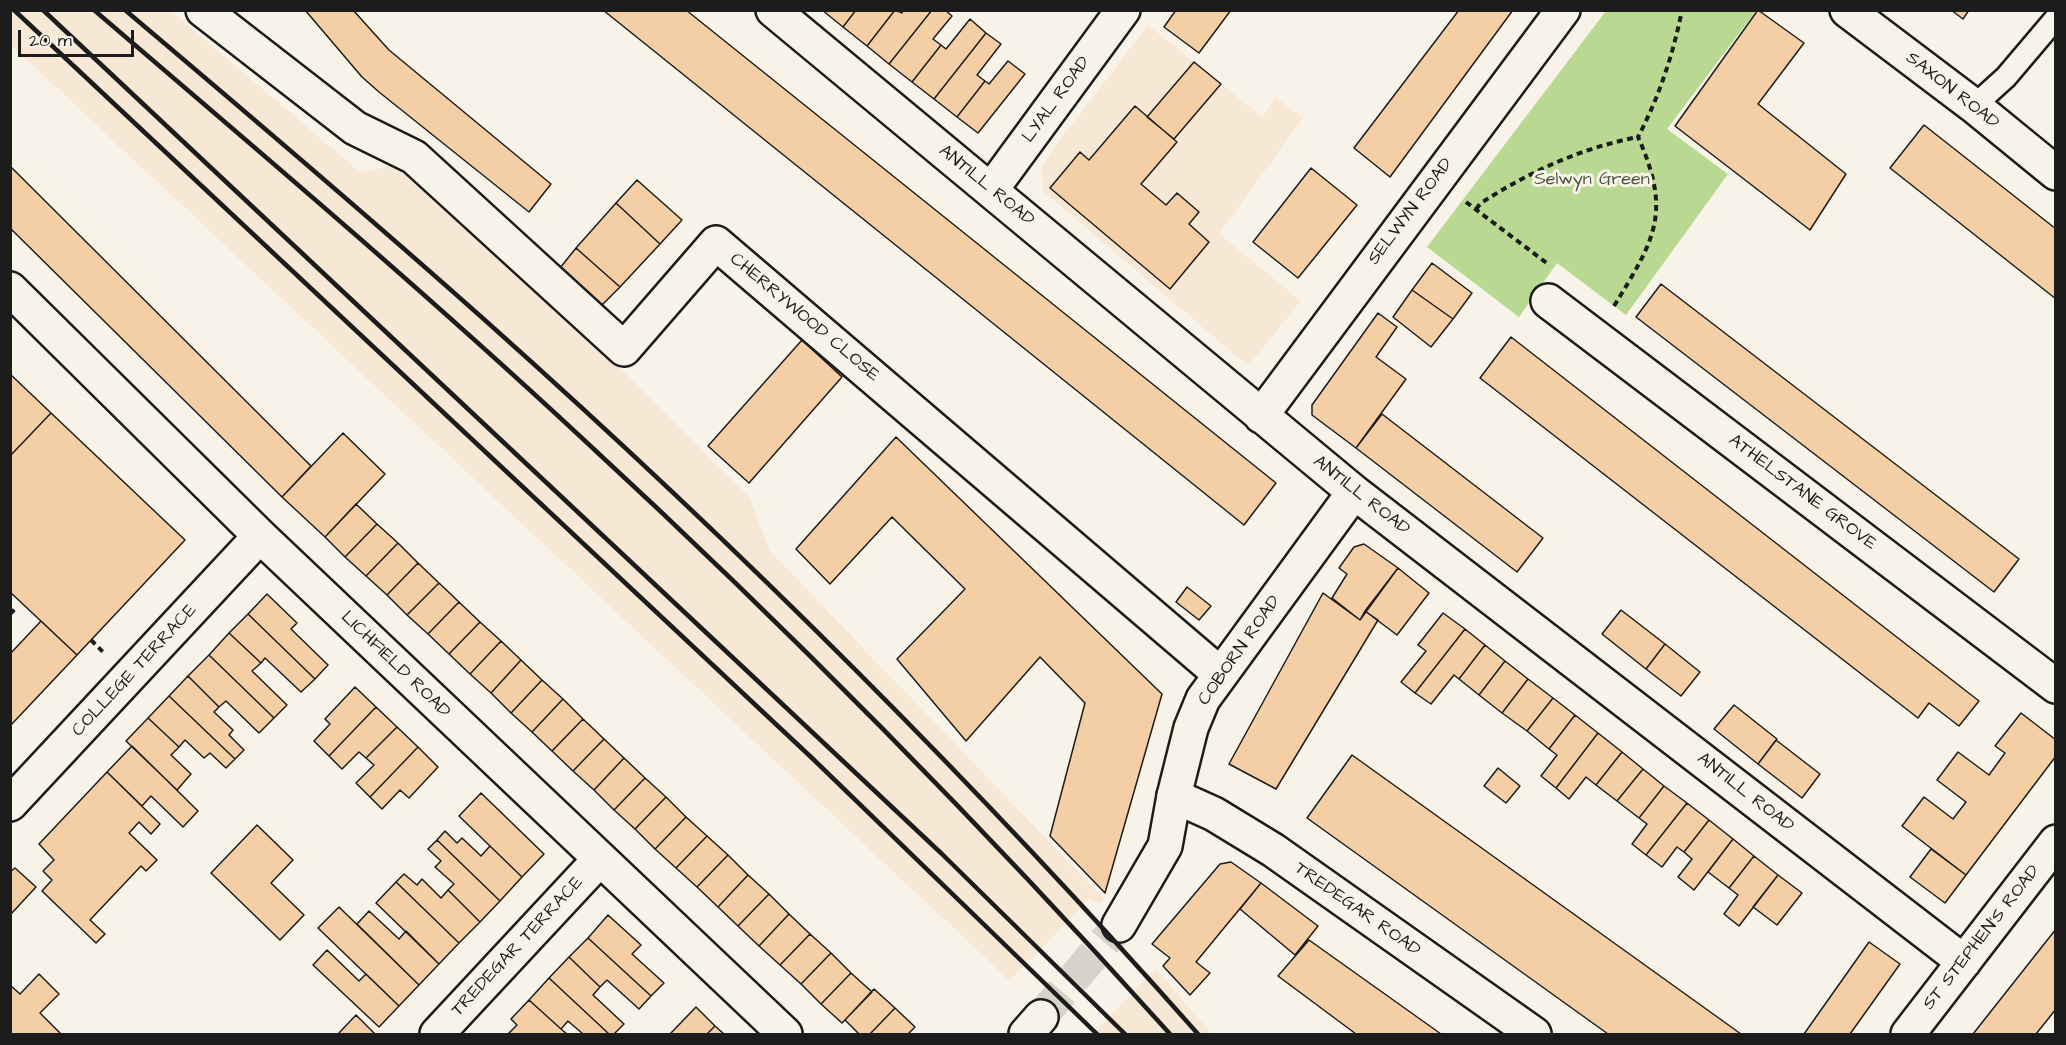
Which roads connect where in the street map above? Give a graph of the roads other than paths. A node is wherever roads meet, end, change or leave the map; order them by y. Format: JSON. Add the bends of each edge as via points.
{"nodes":[{"id":1,"x":203,"y":10,"type":"edge"},
{"id":2,"x":773,"y":10,"type":"edge"},
{"id":3,"x":1123,"y":10,"type":"edge"},
{"id":4,"x":1563,"y":10,"type":"edge"},
{"id":5,"x":1847,"y":10,"type":"edge"},
{"id":6,"x":2055,"y":18,"type":"edge"},
{"id":7,"x":1974,"y":106,"type":"junction"},
{"id":8,"x":2055,"y":173,"type":"edge"},
{"id":9,"x":991,"y":190,"type":"junction"},
{"id":10,"x":10,"y":289,"type":"edge"},
{"id":11,"x":1548,"y":301,"type":"dead end"},
{"id":12,"x":1261,"y":416,"type":"junction"},
{"id":13,"x":1354,"y":492,"type":"junction"},
{"id":14,"x":260,"y":537,"type":"junction"},
{"id":15,"x":1220,"y":674,"type":"junction"},
{"id":16,"x":2055,"y":686,"type":"edge"},
{"id":17,"x":1174,"y":796,"type":"junction"},
{"id":18,"x":10,"y":804,"type":"edge"},
{"id":19,"x":2055,"y":842,"type":"edge"},
{"id":20,"x":599,"y":860,"type":"junction"},
{"id":21,"x":1119,"y":925,"type":"tunnel mouth"},
{"id":22,"x":1964,"y":962,"type":"junction"},
{"id":23,"x":437,"y":1035,"type":"edge"},
{"id":24,"x":785,"y":1035,"type":"edge"},
{"id":25,"x":1534,"y":1035,"type":"edge"},
{"id":26,"x":1908,"y":1035,"type":"edge"}],
"edges":[{"from":1,"to":15,"type":"street","name":"CHERRYWOOD CLOSE","via":[[355,128],[414,157],[624,349],[716,243]]},
{"from":2,"to":9,"type":"street","name":"ANTILL ROAD"},
{"from":3,"to":9,"type":"street","name":"LYAL ROAD"},
{"from":4,"to":12,"type":"street","name":"SELWYN ROAD"},
{"from":5,"to":7,"type":"street","name":"SAXON ROAD"},
{"from":6,"to":7,"type":"lane","via":[[2006,77]]},
{"from":7,"to":8,"type":"street","name":"SAXON ROAD"},
{"from":9,"to":12,"type":"street","name":"ANTILL ROAD"},
{"from":10,"to":14,"type":"street","name":"LICHFIELD ROAD"},
{"from":11,"to":16,"type":"street","name":"ATHELSTANE GROVE"},
{"from":12,"to":13,"type":"street","name":"ANTILL ROAD"},
{"from":13,"to":15,"type":"street","name":"COBORN ROAD"},
{"from":13,"to":22,"type":"street","name":"ANTILL ROAD"},
{"from":14,"to":18,"type":"street","name":"COLLEGE TERRACE"},
{"from":14,"to":20,"type":"street","name":"LICHFIELD ROAD"},
{"from":15,"to":17,"type":"street","name":"COBORN ROAD","via":[[1203,699],[1191,728]]},
{"from":17,"to":21,"type":"street","name":"COBORN ROAD","via":[[1165,846]]},
{"from":17,"to":25,"type":"street","name":"TREDEGAR ROAD","via":[[1214,814],[1274,850]]},
{"from":19,"to":22,"type":"street","name":"ST STEPHEN'S ROAD"},
{"from":20,"to":23,"type":"street","name":"TREDEGAR TERRACE"},
{"from":20,"to":24,"type":"street","name":"LICHFIELD ROAD"},
{"from":22,"to":26,"type":"street","name":"ST STEPHEN'S ROAD"}]}
